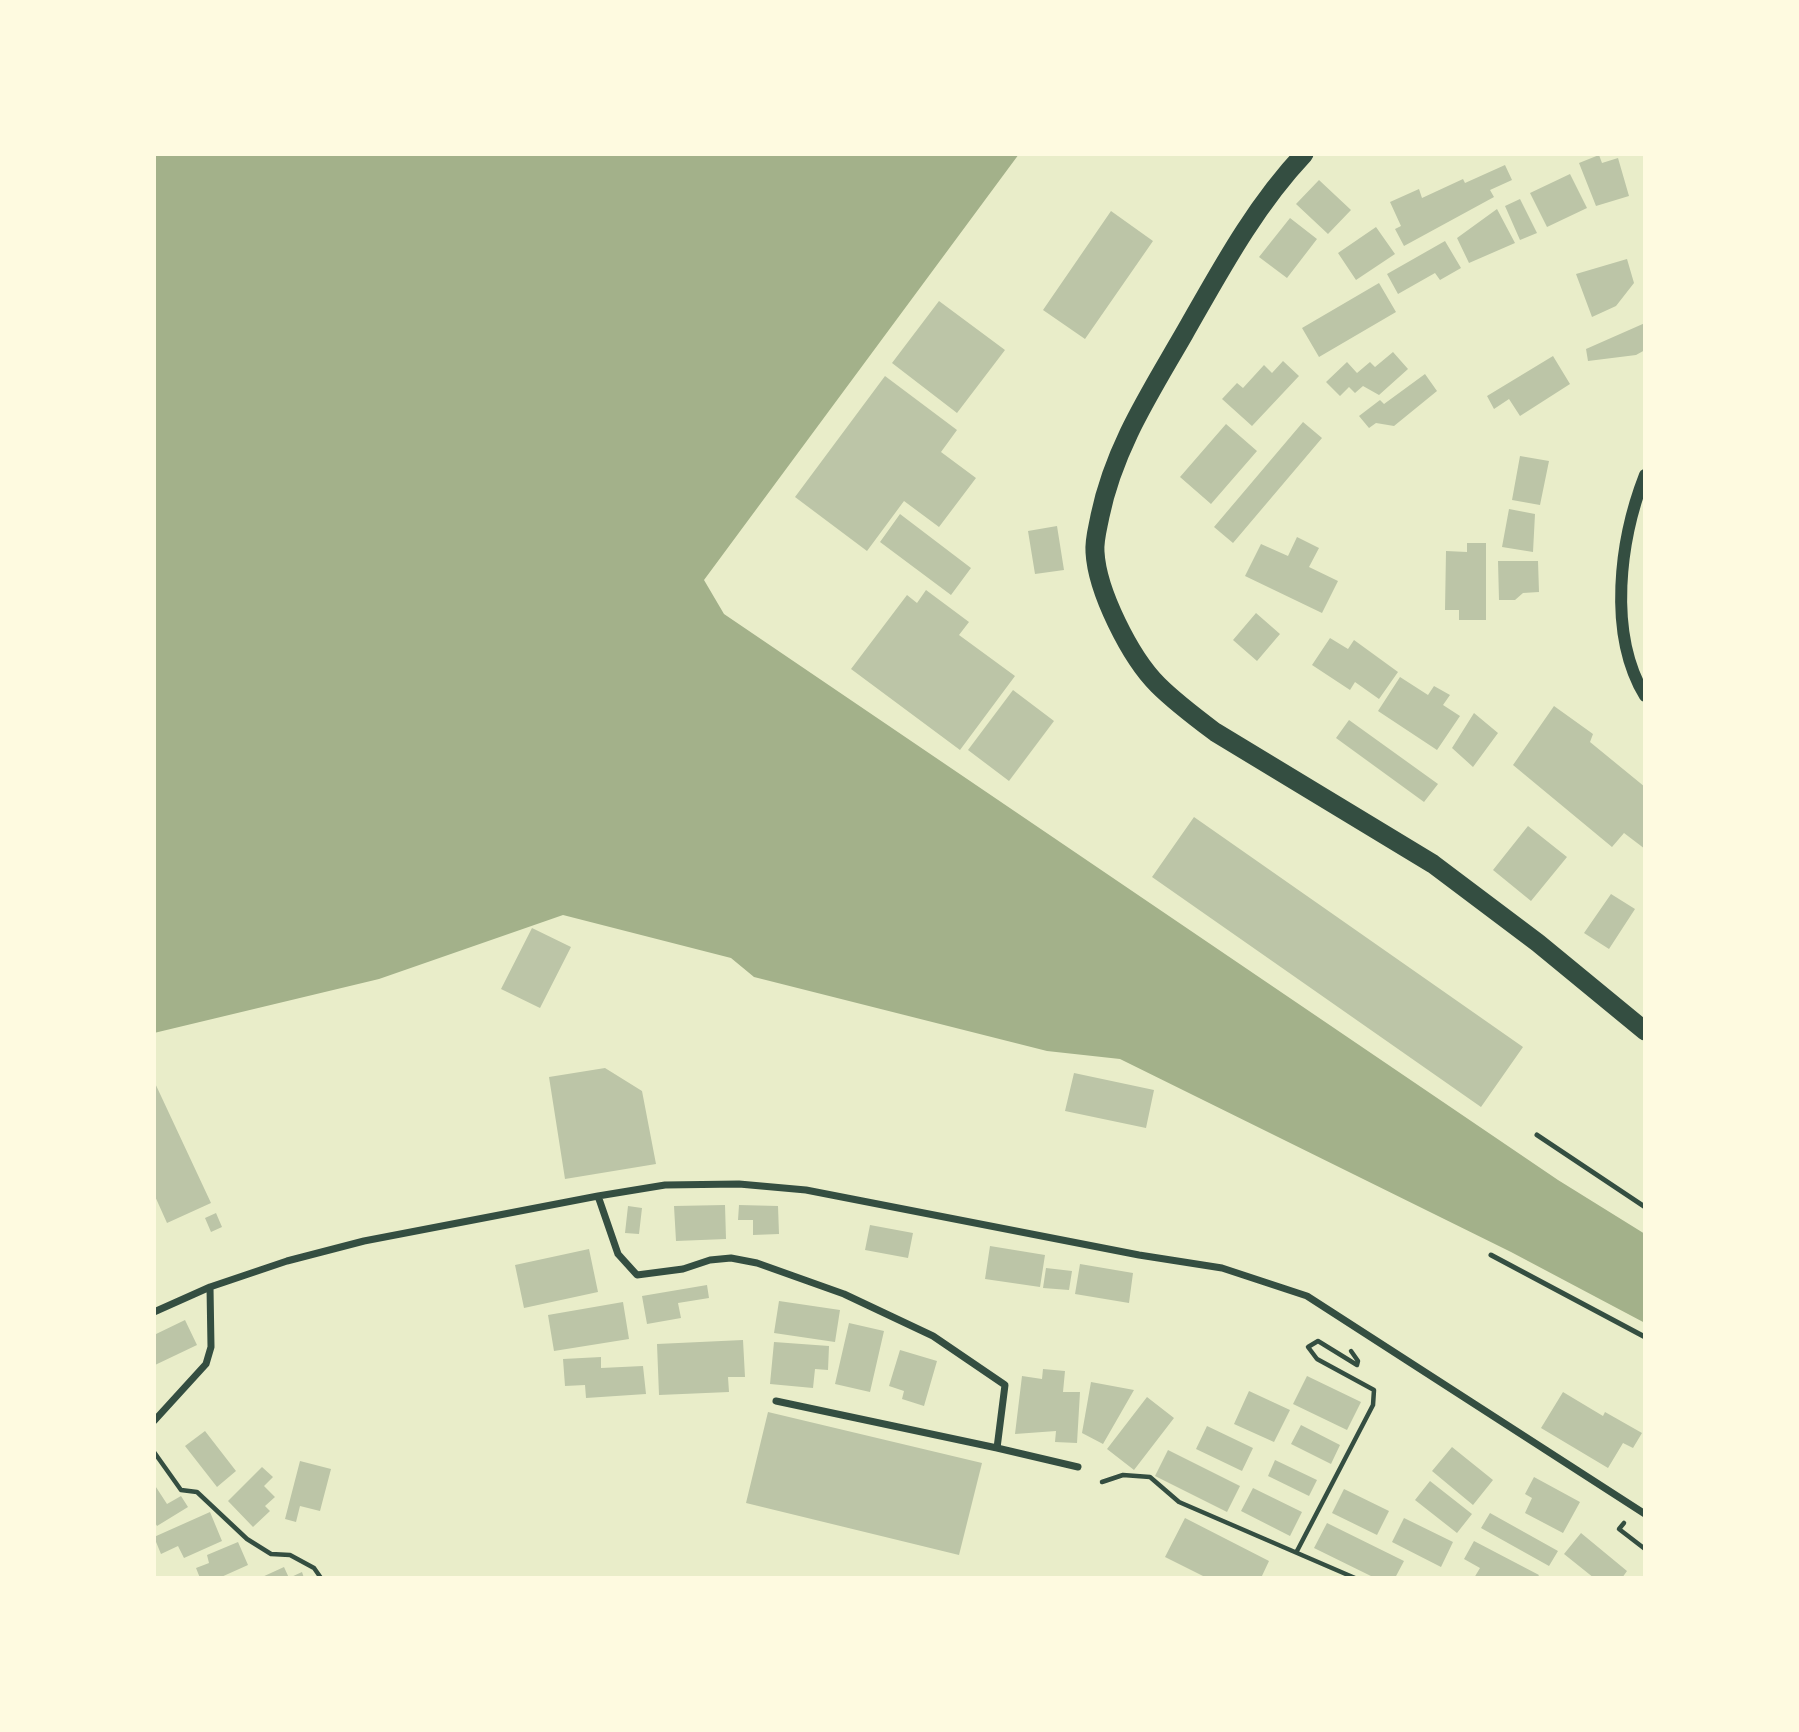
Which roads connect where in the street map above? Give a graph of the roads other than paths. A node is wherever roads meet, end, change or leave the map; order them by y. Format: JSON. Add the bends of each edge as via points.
{"nodes":[{"id":1,"x":1304,"y":154,"type":"edge"},
{"id":2,"x":1645,"y":475,"type":"edge"},
{"id":3,"x":1645,"y":696,"type":"edge"},
{"id":4,"x":1645,"y":1031,"type":"edge"},
{"id":5,"x":1537,"y":1135,"type":"dead end"},
{"id":6,"x":598,"y":1196,"type":"junction"},
{"id":7,"x":1645,"y":1207,"type":"edge"},
{"id":8,"x":1491,"y":1255,"type":"dead end"},
{"id":9,"x":210,"y":1287,"type":"junction"},
{"id":10,"x":154,"y":1312,"type":"edge"},
{"id":11,"x":1645,"y":1337,"type":"edge"},
{"id":12,"x":776,"y":1401,"type":"dead end"},
{"id":13,"x":154,"y":1421,"type":"edge"},
{"id":14,"x":997,"y":1448,"type":"junction"},
{"id":15,"x":1078,"y":1467,"type":"dead end"},
{"id":16,"x":1645,"y":1514,"type":"edge"}],
"edges":[{"from":1,"to":4,"type":"highway","via":[[1250,222],[1124,438],[1106,488],[1095,552],[1107,599],[1134,653],[1156,683],[1188,712],[1433,864]]},
{"from":2,"to":3,"type":"street","via":[[1622,551],[1624,638]]},
{"from":5,"to":7,"type":"lane"},
{"from":6,"to":9,"type":"street","via":[[364,1241]]},
{"from":6,"to":14,"type":"street","via":[[618,1254],[637,1275],[710,1260],[757,1263],[844,1294],[933,1336],[1005,1385]]},
{"from":6,"to":16,"type":"street","via":[[677,1185],[739,1184],[829,1194],[1222,1268],[1307,1296]]},
{"from":8,"to":11,"type":"lane"},
{"from":9,"to":10,"type":"street"},
{"from":9,"to":13,"type":"street","via":[[211,1348],[206,1364]]},
{"from":12,"to":14,"type":"street"},
{"from":14,"to":15,"type":"street"}]}
